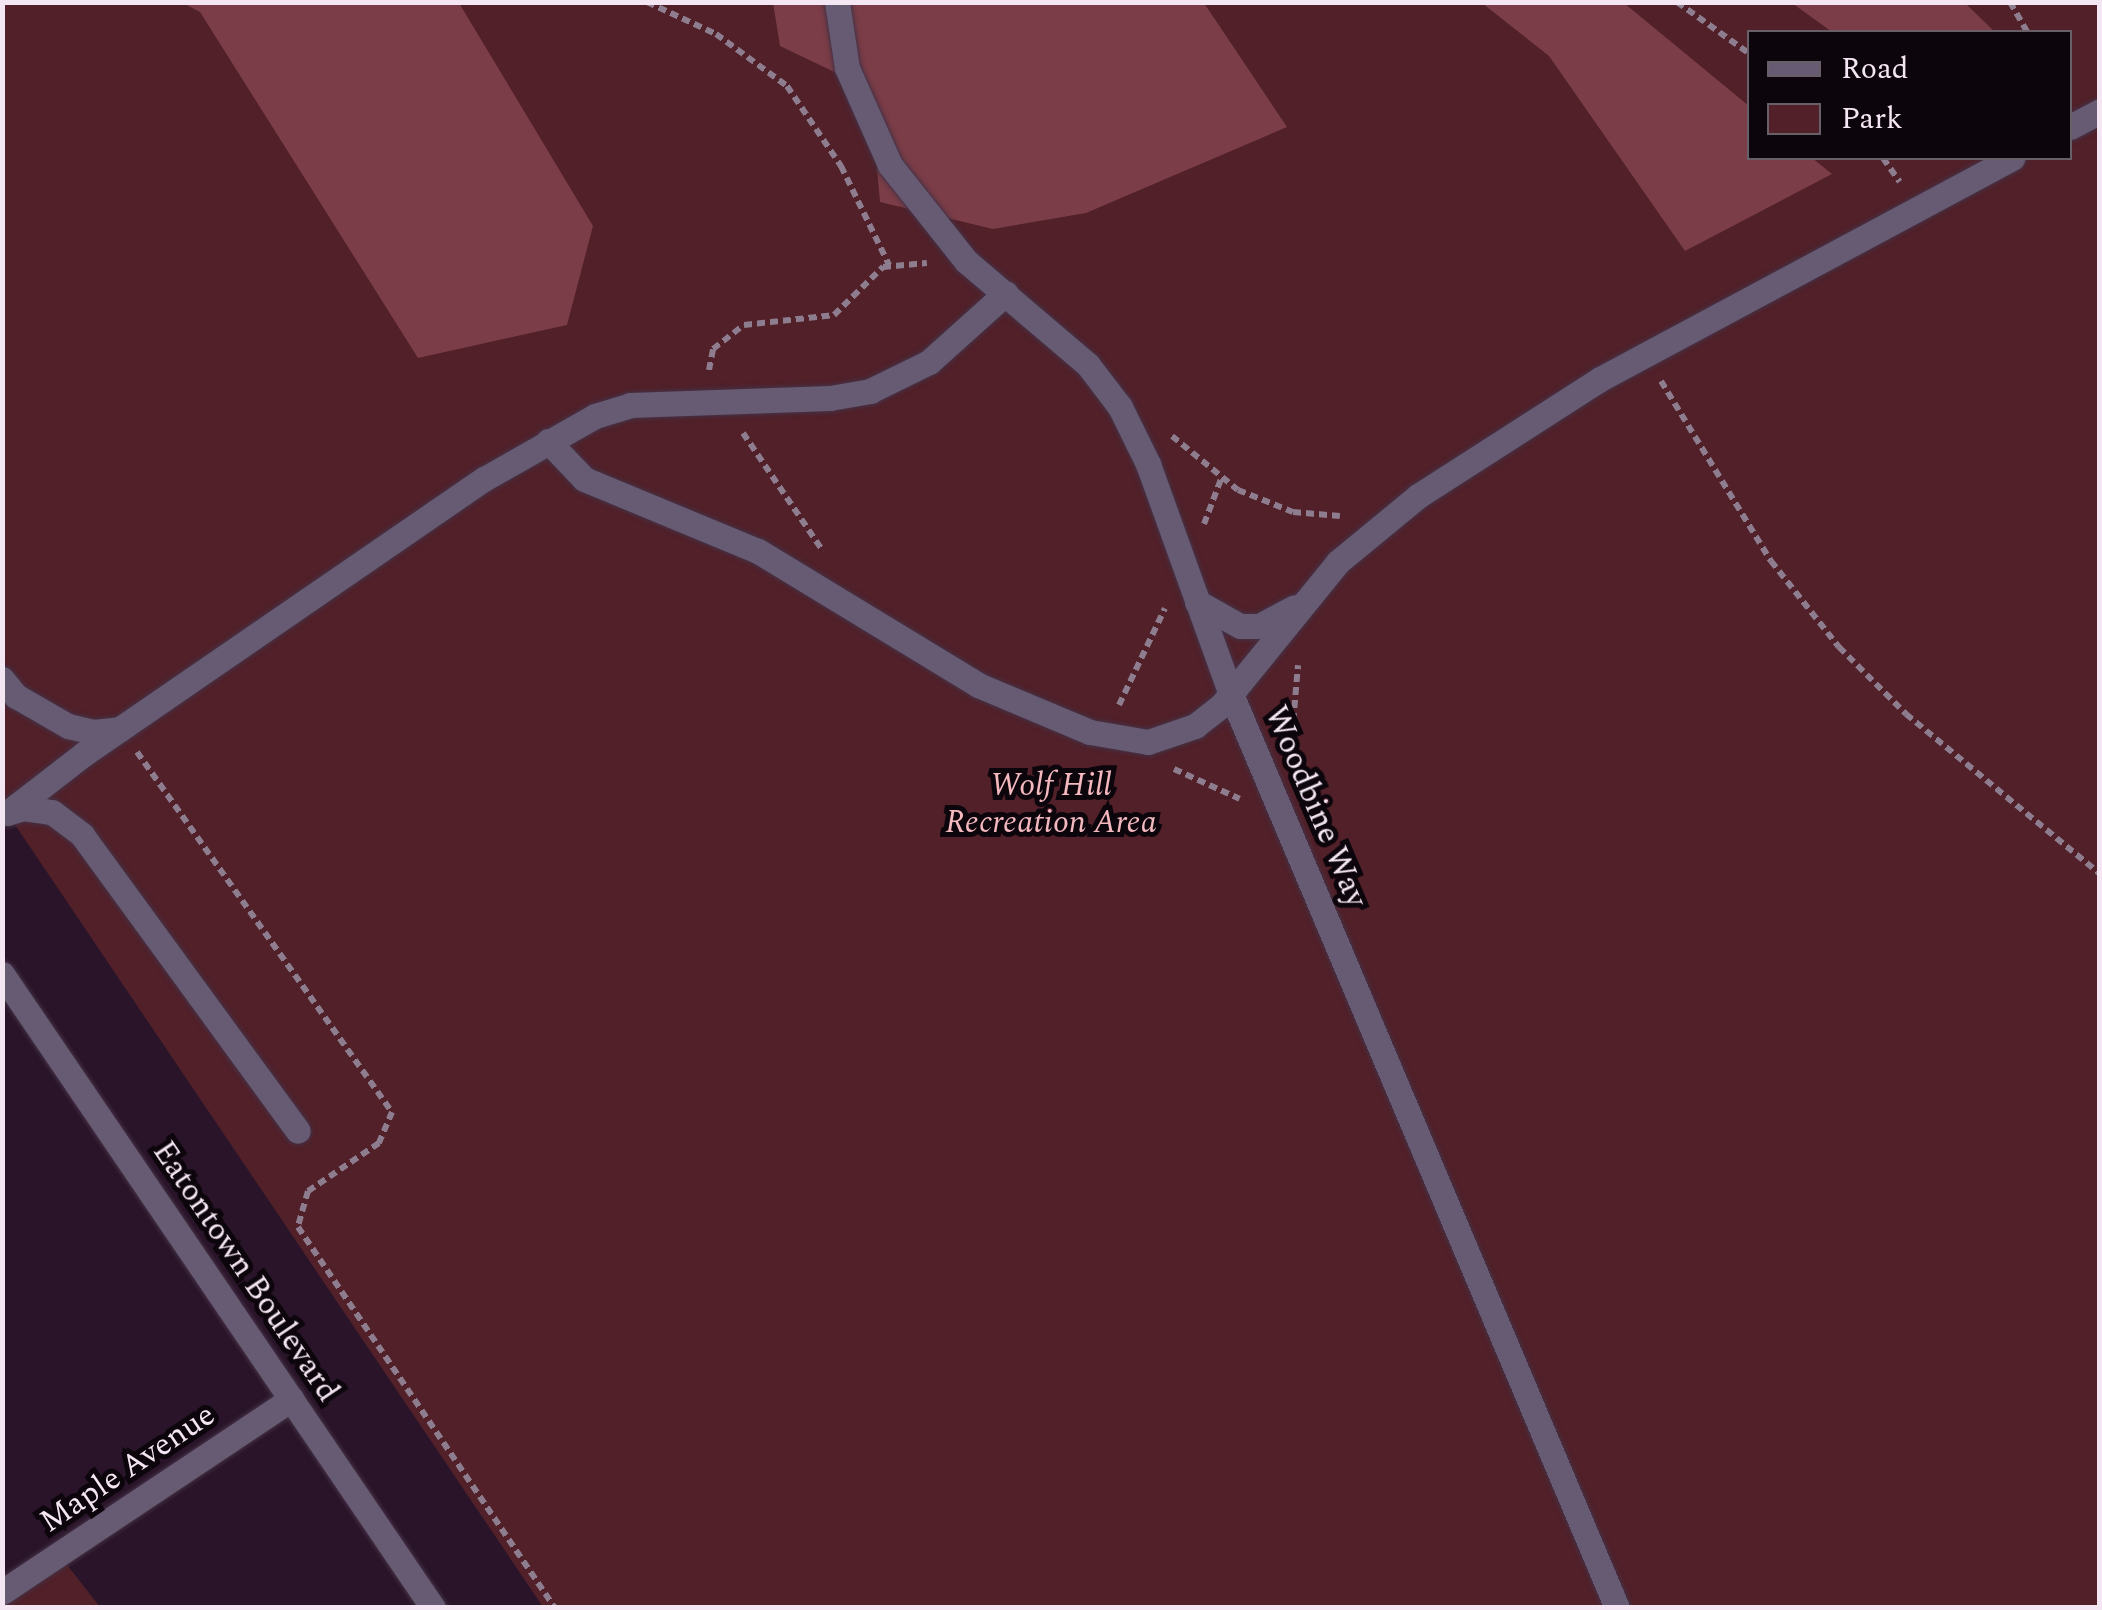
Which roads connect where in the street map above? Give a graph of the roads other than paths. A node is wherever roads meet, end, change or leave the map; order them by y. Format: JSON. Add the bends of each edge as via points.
{"nodes":[{"id":1,"x":837,"y":2,"type":"edge"},
{"id":2,"x":2100,"y":111,"type":"edge"},
{"id":3,"x":2072,"y":126,"type":"edge"},
{"id":4,"x":2008,"y":160,"type":"edge"},
{"id":5,"x":1006,"y":293,"type":"junction"},
{"id":6,"x":548,"y":441,"type":"junction"},
{"id":7,"x":1311,"y":596,"type":"junction"},
{"id":8,"x":1194,"y":599,"type":"junction"},
{"id":9,"x":2,"y":679,"type":"edge"},
{"id":10,"x":1232,"y":694,"type":"junction"},
{"id":11,"x":121,"y":729,"type":"junction"},
{"id":12,"x":6,"y":813,"type":"edge"},
{"id":13,"x":2,"y":974,"type":"edge"},
{"id":14,"x":298,"y":1131,"type":"dead end"},
{"id":15,"x":290,"y":1399,"type":"junction"},
{"id":16,"x":2,"y":1592,"type":"edge"},
{"id":17,"x":432,"y":1608,"type":"edge"},
{"id":18,"x":1617,"y":1608,"type":"edge"}],
"edges":[{"from":1,"to":5,"type":"street","via":[[848,68],[890,165],[966,261]]},
{"from":2,"to":3,"type":"street"},
{"from":4,"to":7,"type":"street","name":"Woodbine Way","via":[[1645,354],[1418,496],[1358,542]]},
{"from":5,"to":6,"type":"street","via":[[929,362],[870,391],[630,405]]},
{"from":5,"to":8,"type":"street","via":[[1088,365],[1120,407],[1148,464]]},
{"from":6,"to":10,"type":"street","via":[[598,488],[758,551],[978,684],[1121,741],[1148,742],[1196,726]]},
{"from":6,"to":11,"type":"street"},
{"from":7,"to":8,"type":"street","via":[[1278,618],[1240,626],[1208,614]]},
{"from":7,"to":10,"type":"street","name":"Woodbine Way"},
{"from":8,"to":10,"type":"street"},
{"from":9,"to":11,"type":"street","via":[[29,705],[68,726]]},
{"from":10,"to":18,"type":"street","name":"Woodbine Way"},
{"from":11,"to":12,"type":"street"},
{"from":12,"to":14,"type":"street","via":[[52,812],[82,835]]},
{"from":13,"to":15,"type":"street","name":"Eatontown Boulevard"},
{"from":15,"to":16,"type":"street","name":"Maple Avenue"},
{"from":15,"to":17,"type":"street","name":"Eatontown Boulevard"}]}
